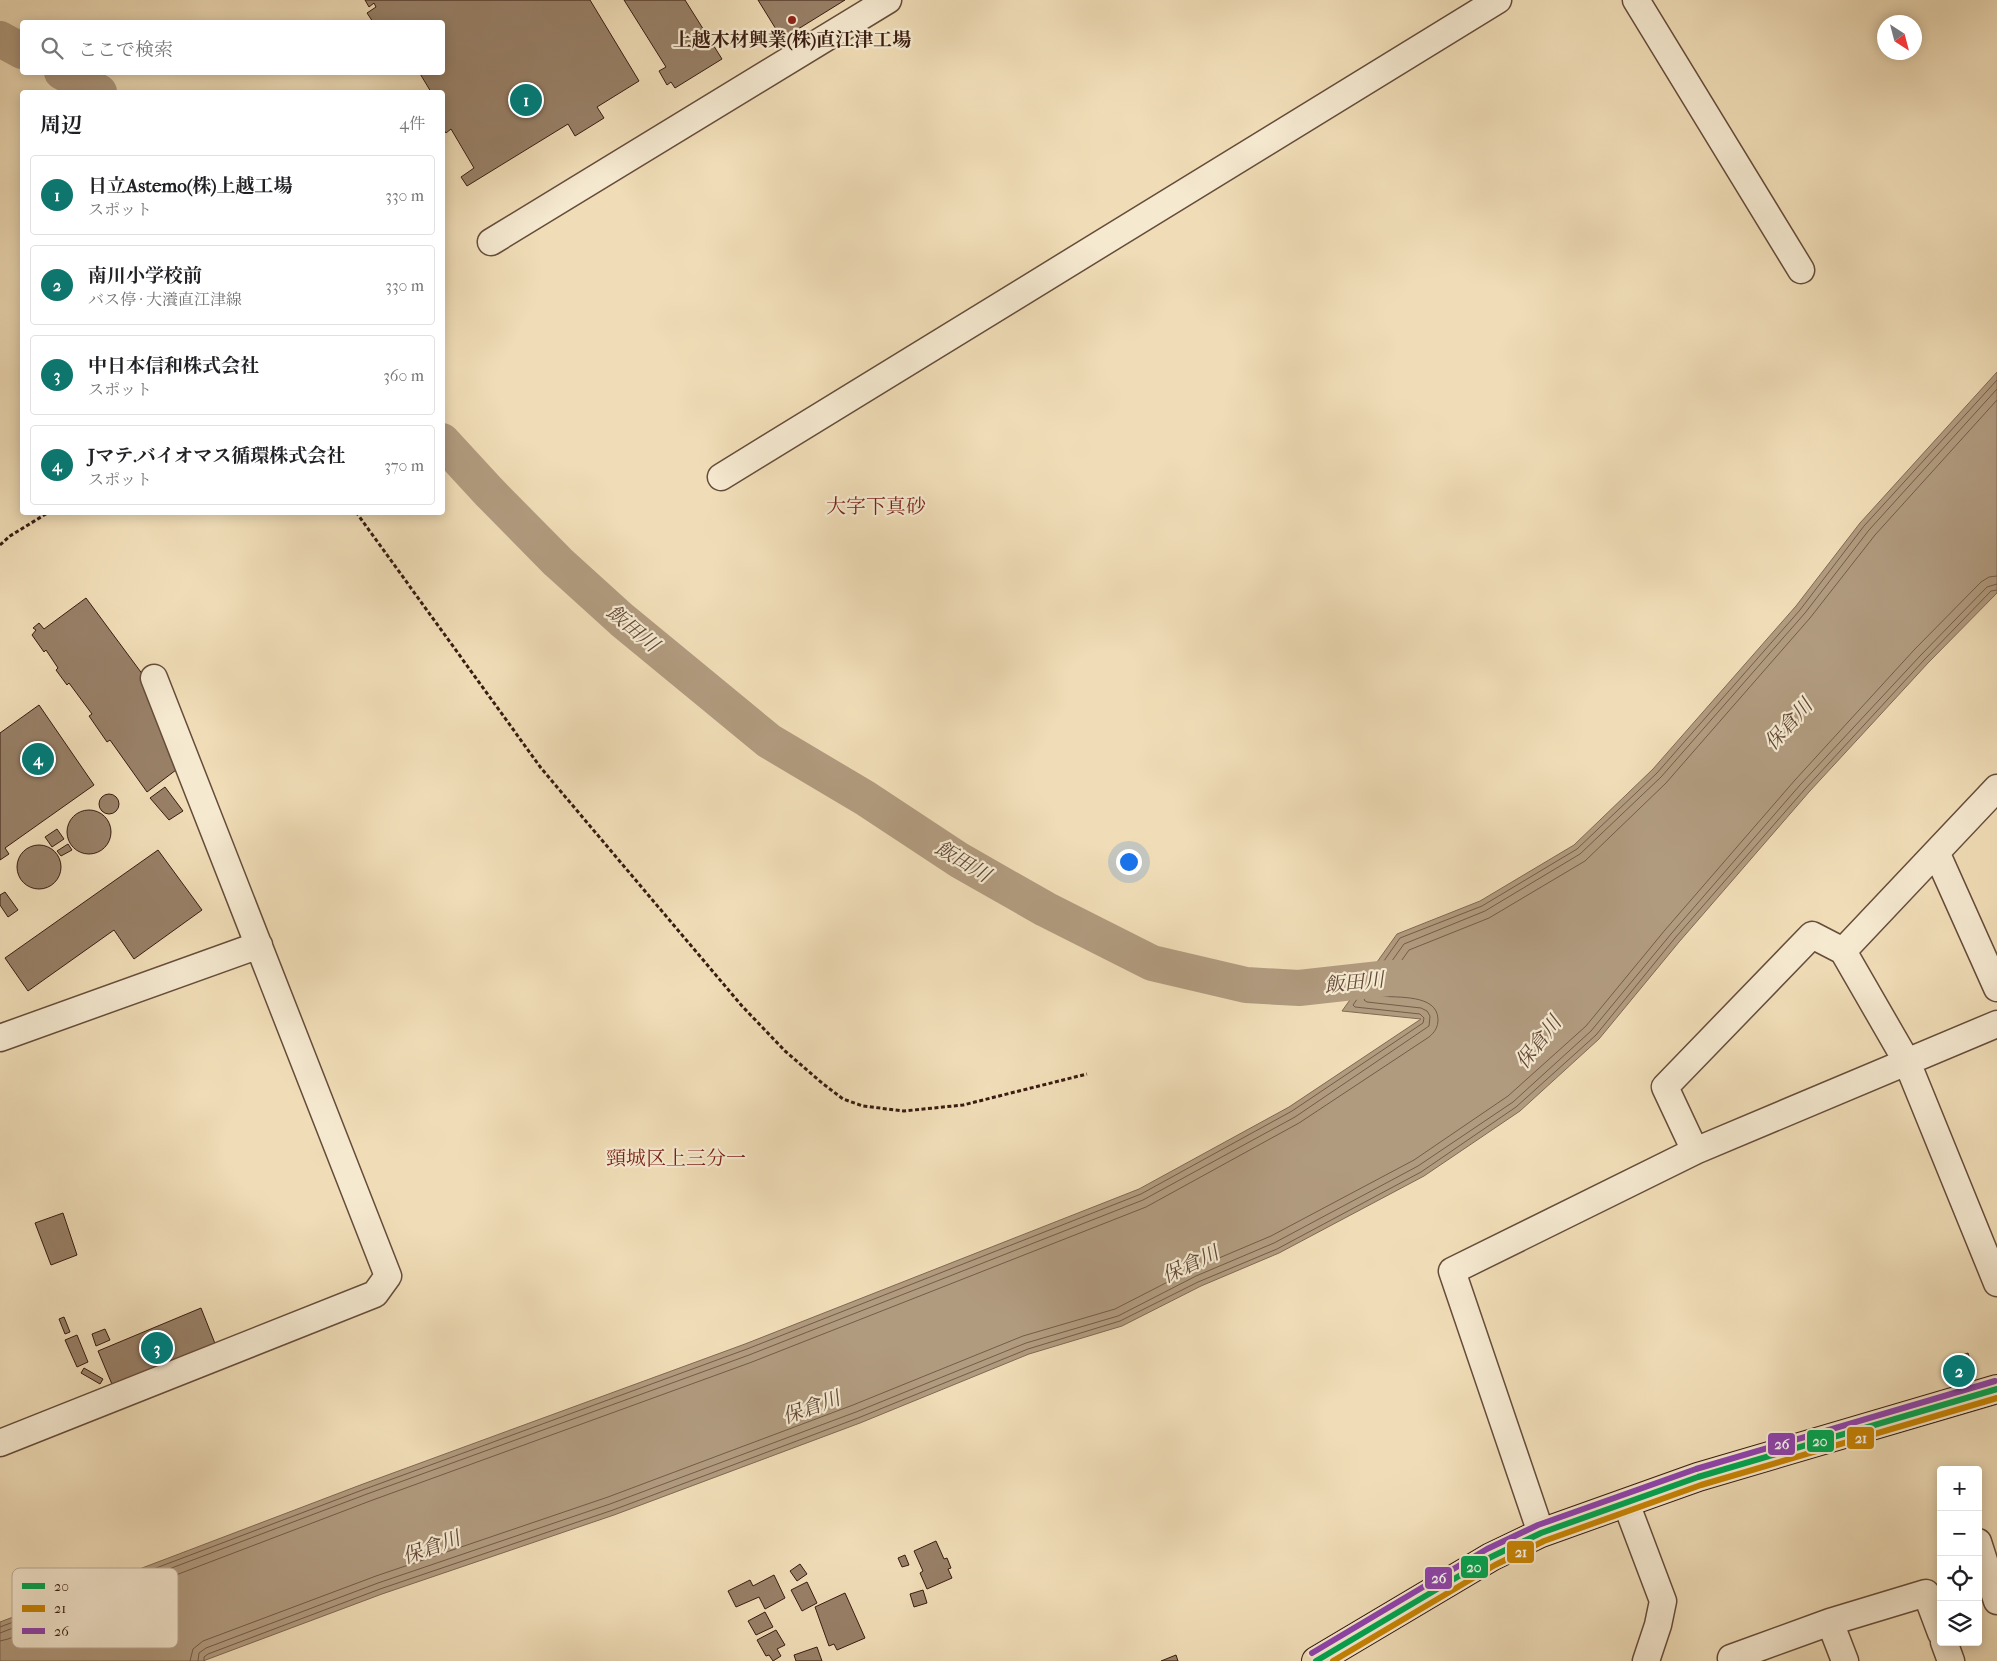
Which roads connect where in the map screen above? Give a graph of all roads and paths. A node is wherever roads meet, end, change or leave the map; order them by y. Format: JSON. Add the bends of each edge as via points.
{"nodes":[{"id":1,"x":888,"y":0,"type":"edge"},
{"id":2,"x":1498,"y":0,"type":"edge"},
{"id":3,"x":1636,"y":0,"type":"edge"},
{"id":4,"x":491,"y":242,"type":"dead end"},
{"id":5,"x":1801,"y":270,"type":"dead end"},
{"id":6,"x":721,"y":477,"type":"dead end"},
{"id":7,"x":44,"y":515,"type":"edge"},
{"id":8,"x":358,"y":515,"type":"edge"},
{"id":9,"x":0,"y":545,"type":"edge"},
{"id":10,"x":154,"y":678,"type":"dead end"},
{"id":11,"x":1997,"y":788,"type":"edge"},
{"id":12,"x":1937,"y":854,"type":"junction"},
{"id":13,"x":258,"y":945,"type":"junction"},
{"id":14,"x":1843,"y":951,"type":"junction"},
{"id":15,"x":1997,"y":988,"type":"edge"},
{"id":16,"x":1997,"y":1024,"type":"edge"},
{"id":17,"x":0,"y":1038,"type":"edge"},
{"id":18,"x":1907,"y":1062,"type":"junction"},
{"id":19,"x":1087,"y":1074,"type":"dead end"},
{"id":20,"x":1695,"y":1150,"type":"junction"},
{"id":21,"x":1997,"y":1283,"type":"edge"},
{"id":22,"x":1997,"y":1389,"type":"edge"},
{"id":23,"x":0,"y":1443,"type":"edge"},
{"id":24,"x":1626,"y":1503,"type":"junction"},
{"id":25,"x":1541,"y":1533,"type":"junction"},
{"id":26,"x":1982,"y":1554,"type":"edge"},
{"id":27,"x":1997,"y":1601,"type":"edge"},
{"id":28,"x":1830,"y":1622,"type":"junction"},
{"id":29,"x":1937,"y":1622,"type":"edge"},
{"id":30,"x":1945,"y":1646,"type":"edge"},
{"id":31,"x":1316,"y":1661,"type":"edge"},
{"id":32,"x":1646,"y":1661,"type":"edge"},
{"id":33,"x":1732,"y":1661,"type":"edge"},
{"id":34,"x":1844,"y":1661,"type":"edge"},
{"id":35,"x":1951,"y":1661,"type":"edge"}],
"edges":[{"from":1,"to":4,"type":"street"},
{"from":2,"to":6,"type":"street"},
{"from":3,"to":5,"type":"street"},
{"from":7,"to":9,"type":"path"},
{"from":8,"to":19,"type":"path","via":[[541,768],[742,1006],[785,1051],[822,1083],[843,1098],[863,1106],[904,1111],[963,1105]]},
{"from":10,"to":13,"type":"street"},
{"from":11,"to":12,"type":"street"},
{"from":12,"to":14,"type":"street"},
{"from":12,"to":15,"type":"street"},
{"from":13,"to":17,"type":"street"},
{"from":13,"to":23,"type":"street","via":[[388,1276],[375,1294]]},
{"from":14,"to":18,"type":"street"},
{"from":14,"to":20,"type":"street","via":[[1812,935],[1665,1087]]},
{"from":16,"to":18,"type":"street"},
{"from":18,"to":20,"type":"street"},
{"from":18,"to":21,"type":"street"},
{"from":20,"to":25,"type":"street","via":[[1452,1271]]},
{"from":22,"to":24,"type":"main road","via":[[1698,1477]]},
{"from":24,"to":25,"type":"main road"},
{"from":24,"to":32,"type":"street","via":[[1663,1600]]},
{"from":25,"to":31,"type":"main road","via":[[1491,1557]]},
{"from":26,"to":27,"type":"street"},
{"from":28,"to":29,"type":"street","via":[[1926,1593]]},
{"from":28,"to":33,"type":"street","via":[[1731,1658]]},
{"from":28,"to":34,"type":"street"},
{"from":30,"to":35,"type":"street"}]}
